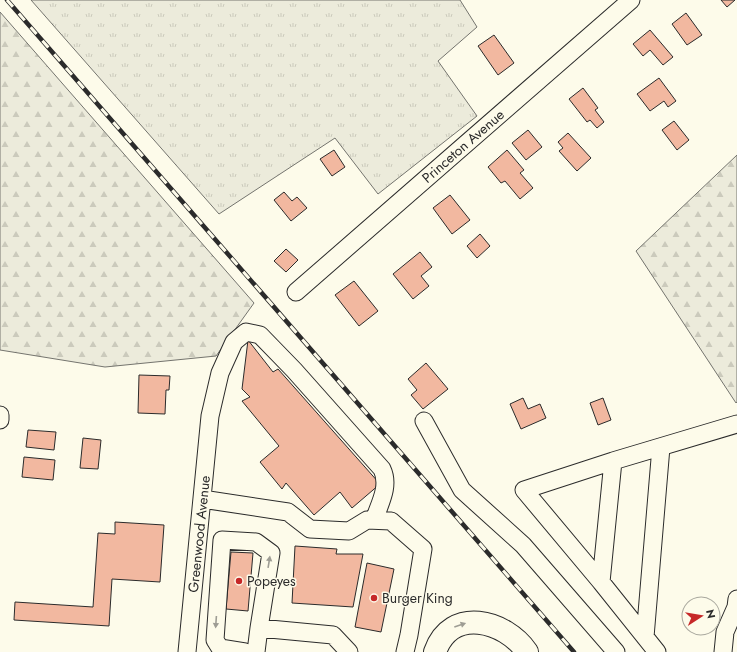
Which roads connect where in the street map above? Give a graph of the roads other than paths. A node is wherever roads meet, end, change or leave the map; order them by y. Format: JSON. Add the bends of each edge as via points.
{"nodes":[{"id":1,"x":631,"y":0,"type":"edge"},
{"id":2,"x":296,"y":292,"type":"dead end"},
{"id":3,"x":0,"y":415,"type":"edge"},
{"id":4,"x":0,"y":420,"type":"edge"},
{"id":5,"x":424,"y":421,"type":"dead end"},
{"id":6,"x":737,"y":424,"type":"edge"},
{"id":7,"x":661,"y":447,"type":"junction"},
{"id":8,"x":612,"y":461,"type":"junction"},
{"id":9,"x":202,"y":499,"type":"junction"},
{"id":10,"x":374,"y":520,"type":"junction"},
{"id":11,"x":601,"y":582,"type":"junction"},
{"id":12,"x":192,"y":596,"type":"junction"},
{"id":13,"x":737,"y":599,"type":"edge"},
{"id":14,"x":218,"y":600,"type":"junction"},
{"id":15,"x":259,"y":628,"type":"junction"},
{"id":16,"x":645,"y":638,"type":"junction"},
{"id":17,"x":187,"y":652,"type":"edge"},
{"id":18,"x":245,"y":652,"type":"edge"},
{"id":19,"x":256,"y":652,"type":"edge"},
{"id":20,"x":350,"y":652,"type":"edge"},
{"id":21,"x":405,"y":652,"type":"edge"},
{"id":22,"x":436,"y":652,"type":"edge"},
{"id":23,"x":528,"y":652,"type":"edge"},
{"id":24,"x":616,"y":652,"type":"edge"},
{"id":25,"x":657,"y":652,"type":"edge"},
{"id":26,"x":723,"y":652,"type":"edge"}],
"edges":[{"from":1,"to":2,"type":"street","name":"Princeton Avenue"},
{"from":3,"to":4,"type":"street"},
{"from":5,"to":24,"type":"street","via":[[462,490],[522,545]]},
{"from":6,"to":7,"type":"street"},
{"from":7,"to":8,"type":"street"},
{"from":7,"to":16,"type":"street"},
{"from":8,"to":11,"type":"street"},
{"from":8,"to":11,"type":"street","via":[[524,490]]},
{"from":9,"to":10,"type":"street","via":[[288,512],[310,530],[349,531],[367,520]]},
{"from":9,"to":10,"type":"street","name":"Greenwood Avenue","via":[[210,416],[220,373],[234,342],[246,332],[260,335],[382,469],[385,487]]},
{"from":9,"to":12,"type":"street","name":"Greenwood Avenue"},
{"from":10,"to":21,"type":"street","via":[[391,521],[423,549]]},
{"from":11,"to":16,"type":"street"},
{"from":12,"to":14,"type":"street"},
{"from":12,"to":17,"type":"street","name":"Greenwood Avenue"},
{"from":13,"to":26,"type":"street","via":[[725,632]]},
{"from":15,"to":14,"type":"street","one_way":true,"via":[[271,553],[256,542],[222,540]]},
{"from":14,"to":18,"type":"street","one_way":true,"via":[[215,640],[220,648]]},
{"from":15,"to":19,"type":"street"},
{"from":15,"to":20,"type":"street","via":[[333,635]]},
{"from":16,"to":25,"type":"street"},
{"from":22,"to":23,"type":"main road","one_way":true,"via":[[447,632],[460,624],[473,622],[504,631]]}]}
